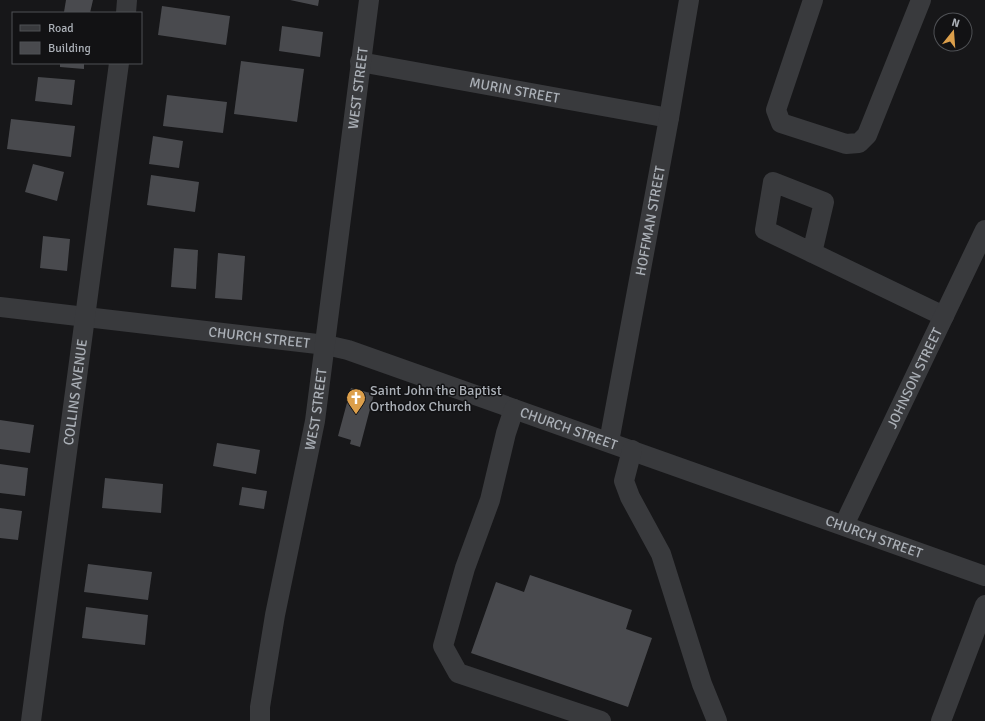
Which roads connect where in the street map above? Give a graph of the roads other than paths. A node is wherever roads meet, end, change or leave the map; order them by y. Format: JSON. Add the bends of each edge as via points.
{"nodes":[{"id":1,"x":127,"y":0,"type":"edge"},
{"id":2,"x":369,"y":0,"type":"edge"},
{"id":3,"x":689,"y":0,"type":"edge"},
{"id":4,"x":813,"y":0,"type":"edge"},
{"id":5,"x":921,"y":0,"type":"edge"},
{"id":6,"x":126,"y":12,"type":"edge"},
{"id":7,"x":360,"y":62,"type":"junction"},
{"id":8,"x":119,"y":64,"type":"edge"},
{"id":9,"x":669,"y":118,"type":"junction"},
{"id":10,"x":985,"y":230,"type":"edge"},
{"id":11,"x":812,"y":253,"type":"dead end"},
{"id":12,"x":0,"y":307,"type":"edge"},
{"id":13,"x":944,"y":316,"type":"junction"},
{"id":14,"x":86,"y":318,"type":"junction"},
{"id":15,"x":326,"y":345,"type":"junction"},
{"id":16,"x":514,"y":408,"type":"junction"},
{"id":17,"x":609,"y":442,"type":"junction"},
{"id":18,"x":632,"y":450,"type":"junction"},
{"id":19,"x":844,"y":525,"type":"junction"},
{"id":20,"x":985,"y":576,"type":"edge"},
{"id":21,"x":985,"y":605,"type":"edge"},
{"id":22,"x":31,"y":721,"type":"edge"},
{"id":23,"x":260,"y":721,"type":"edge"},
{"id":24,"x":601,"y":721,"type":"edge"},
{"id":25,"x":717,"y":721,"type":"edge"},
{"id":26,"x":940,"y":721,"type":"edge"}],
"edges":[{"from":1,"to":6,"type":"street"},
{"from":2,"to":7,"type":"street","name":"WEST STREET"},
{"from":3,"to":9,"type":"street","name":"HOFFMAN STREET"},
{"from":4,"to":5,"type":"street","via":[[776,110],[781,123],[846,144],[859,142],[867,135]]},
{"from":7,"to":9,"type":"street","name":"MURIN STREET"},
{"from":7,"to":15,"type":"street","name":"WEST STREET"},
{"from":8,"to":14,"type":"street","name":"COLLINS AVENUE"},
{"from":9,"to":17,"type":"street","name":"HOFFMAN STREET"},
{"from":10,"to":13,"type":"street","name":"JOHNSON STREET"},
{"from":11,"to":13,"type":"street"},
{"from":12,"to":14,"type":"street","name":"CHURCH STREET"},
{"from":13,"to":19,"type":"street","name":"JOHNSON STREET"},
{"from":14,"to":15,"type":"street","name":"CHURCH STREET"},
{"from":14,"to":22,"type":"street","name":"COLLINS AVENUE"},
{"from":15,"to":16,"type":"street","name":"CHURCH STREET","via":[[348,350]]},
{"from":15,"to":23,"type":"street","name":"WEST STREET","via":[[315,421],[275,615]]},
{"from":16,"to":17,"type":"street","name":"CHURCH STREET"},
{"from":16,"to":24,"type":"street","via":[[490,500],[465,568],[443,646],[458,673]]},
{"from":17,"to":18,"type":"street","name":"CHURCH STREET"},
{"from":18,"to":19,"type":"street","name":"CHURCH STREET"},
{"from":18,"to":25,"type":"street","via":[[624,481],[661,554],[702,684]]},
{"from":19,"to":20,"type":"street","name":"CHURCH STREET"},
{"from":21,"to":26,"type":"street"}]}
